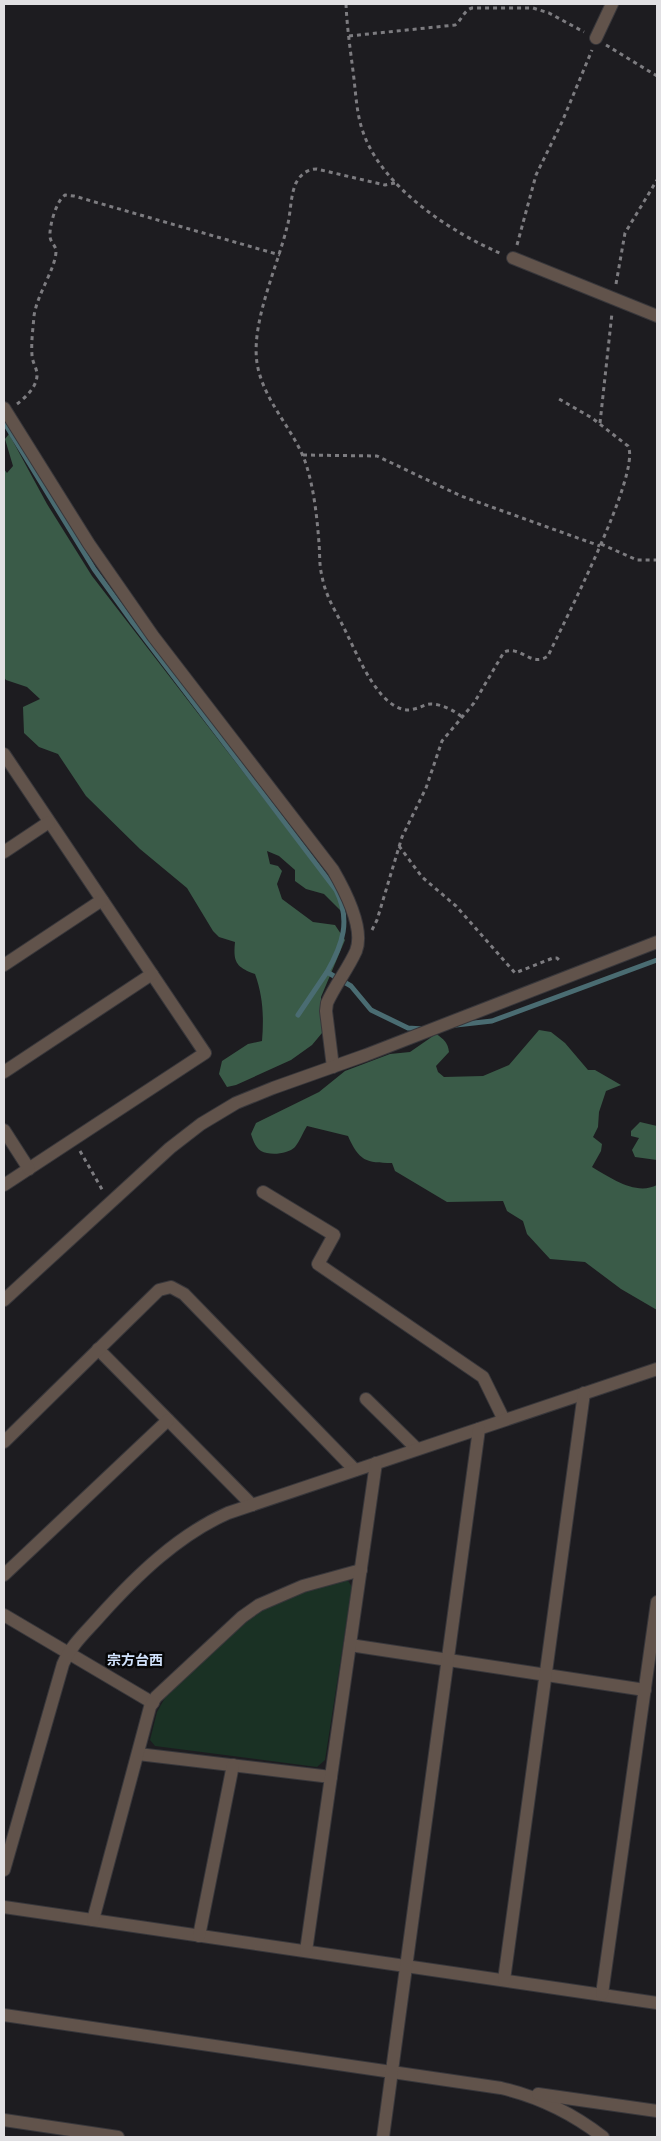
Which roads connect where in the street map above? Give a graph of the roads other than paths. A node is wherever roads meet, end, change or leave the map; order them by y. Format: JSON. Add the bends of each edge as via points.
{"nodes":[{"id":1,"x":612,"y":4,"type":"edge"},
{"id":2,"x":596,"y":38,"type":"road end"},
{"id":3,"x":513,"y":258,"type":"road end"},
{"id":4,"x":657,"y":316,"type":"edge"},
{"id":5,"x":5,"y":410,"type":"edge"},
{"id":6,"x":4,"y":754,"type":"edge"},
{"id":7,"x":49,"y":822,"type":"junction"},
{"id":8,"x":4,"y":852,"type":"edge"},
{"id":9,"x":102,"y":900,"type":"junction"},
{"id":10,"x":657,"y":942,"type":"edge"},
{"id":11,"x":4,"y":964,"type":"edge"},
{"id":12,"x":152,"y":974,"type":"junction"},
{"id":13,"x":333,"y":1067,"type":"junction"},
{"id":14,"x":4,"y":1072,"type":"edge"},
{"id":15,"x":4,"y":1130,"type":"edge"},
{"id":16,"x":29,"y":1168,"type":"junction"},
{"id":17,"x":4,"y":1185,"type":"edge"},
{"id":18,"x":263,"y":1192,"type":"dead end"},
{"id":19,"x":4,"y":1300,"type":"edge"},
{"id":20,"x":98,"y":1349,"type":"junction"},
{"id":21,"x":657,"y":1369,"type":"edge"},
{"id":22,"x":584,"y":1393,"type":"junction"},
{"id":23,"x":366,"y":1399,"type":"dead end"},
{"id":24,"x":168,"y":1420,"type":"junction"},
{"id":25,"x":504,"y":1420,"type":"junction"},
{"id":26,"x":479,"y":1429,"type":"junction"},
{"id":27,"x":4,"y":1442,"type":"edge"},
{"id":28,"x":417,"y":1449,"type":"junction"},
{"id":29,"x":376,"y":1463,"type":"junction"},
{"id":30,"x":355,"y":1470,"type":"junction"},
{"id":31,"x":252,"y":1505,"type":"junction"},
{"id":32,"x":361,"y":1570,"type":"junction"},
{"id":33,"x":4,"y":1575,"type":"edge"},
{"id":34,"x":657,"y":1602,"type":"edge"},
{"id":35,"x":4,"y":1615,"type":"edge"},
{"id":36,"x":656,"y":1617,"type":"edge"},
{"id":37,"x":350,"y":1645,"type":"junction"},
{"id":38,"x":68,"y":1653,"type":"junction"},
{"id":39,"x":447,"y":1660,"type":"junction"},
{"id":40,"x":546,"y":1675,"type":"junction"},
{"id":41,"x":645,"y":1690,"type":"junction"},
{"id":42,"x":153,"y":1703,"type":"junction"},
{"id":43,"x":138,"y":1754,"type":"junction"},
{"id":44,"x":233,"y":1765,"type":"junction"},
{"id":45,"x":331,"y":1777,"type":"junction"},
{"id":46,"x":4,"y":1870,"type":"edge"},
{"id":47,"x":4,"y":1907,"type":"edge"},
{"id":48,"x":93,"y":1920,"type":"junction"},
{"id":49,"x":199,"y":1936,"type":"junction"},
{"id":50,"x":306,"y":1952,"type":"junction"},
{"id":51,"x":406,"y":1966,"type":"junction"},
{"id":52,"x":504,"y":1980,"type":"junction"},
{"id":53,"x":602,"y":1994,"type":"junction"},
{"id":54,"x":657,"y":2003,"type":"edge"},
{"id":55,"x":4,"y":2014,"type":"edge"},
{"id":56,"x":392,"y":2071,"type":"junction"},
{"id":57,"x":501,"y":2088,"type":"junction"},
{"id":58,"x":657,"y":2111,"type":"edge"},
{"id":59,"x":4,"y":2120,"type":"edge"},
{"id":60,"x":85,"y":2135,"type":"edge"},
{"id":61,"x":118,"y":2137,"type":"edge"},
{"id":62,"x":383,"y":2137,"type":"edge"},
{"id":63,"x":603,"y":2137,"type":"edge"}],
"edges":[{"from":1,"to":2,"type":"street"},
{"from":3,"to":4,"type":"street"},
{"from":5,"to":13,"type":"street","via":[[90,544],[154,636],[333,870],[350,900],[358,945],[327,1002],[326,1011]]},
{"from":6,"to":7,"type":"street"},
{"from":7,"to":8,"type":"street"},
{"from":7,"to":9,"type":"street"},
{"from":9,"to":11,"type":"street"},
{"from":9,"to":12,"type":"street"},
{"from":10,"to":13,"type":"street"},
{"from":12,"to":14,"type":"street"},
{"from":12,"to":16,"type":"street","via":[[205,1053]]},
{"from":13,"to":19,"type":"street","via":[[255,1095],[201,1124]]},
{"from":15,"to":16,"type":"street"},
{"from":16,"to":17,"type":"street"},
{"from":18,"to":25,"type":"street","via":[[334,1235],[318,1264],[483,1377]]},
{"from":20,"to":24,"type":"street"},
{"from":20,"to":27,"type":"street"},
{"from":20,"to":30,"type":"street","via":[[159,1290],[177,1289]]},
{"from":21,"to":22,"type":"street"},
{"from":22,"to":25,"type":"street"},
{"from":22,"to":40,"type":"street"},
{"from":23,"to":28,"type":"street"},
{"from":24,"to":31,"type":"street"},
{"from":24,"to":33,"type":"street"},
{"from":25,"to":26,"type":"street"},
{"from":26,"to":28,"type":"street"},
{"from":26,"to":39,"type":"street"},
{"from":28,"to":29,"type":"street"},
{"from":29,"to":30,"type":"street"},
{"from":29,"to":32,"type":"street"},
{"from":30,"to":31,"type":"street"},
{"from":31,"to":38,"type":"street","via":[[213,1519],[160,1558],[117,1598]]},
{"from":32,"to":37,"type":"street"},
{"from":32,"to":42,"type":"street","via":[[303,1586],[259,1605],[228,1630]]},
{"from":34,"to":36,"type":"street"},
{"from":35,"to":38,"type":"street"},
{"from":36,"to":41,"type":"street"},
{"from":37,"to":39,"type":"street"},
{"from":37,"to":45,"type":"street"},
{"from":38,"to":42,"type":"street"},
{"from":38,"to":46,"type":"street","via":[[62,1664]]},
{"from":39,"to":40,"type":"street"},
{"from":39,"to":51,"type":"street"},
{"from":40,"to":41,"type":"street"},
{"from":40,"to":52,"type":"street"},
{"from":41,"to":53,"type":"street"},
{"from":42,"to":43,"type":"street"},
{"from":43,"to":44,"type":"street"},
{"from":43,"to":48,"type":"street"},
{"from":44,"to":45,"type":"street"},
{"from":44,"to":49,"type":"street"},
{"from":45,"to":50,"type":"street"},
{"from":47,"to":48,"type":"street"},
{"from":48,"to":49,"type":"street"},
{"from":49,"to":50,"type":"street"},
{"from":50,"to":51,"type":"street"},
{"from":51,"to":52,"type":"street"},
{"from":51,"to":56,"type":"street"},
{"from":52,"to":53,"type":"street"},
{"from":53,"to":54,"type":"street"},
{"from":55,"to":56,"type":"street"},
{"from":56,"to":57,"type":"street"},
{"from":56,"to":62,"type":"street"},
{"from":57,"to":58,"type":"street"},
{"from":57,"to":63,"type":"street","via":[[554,2105]]},
{"from":59,"to":60,"type":"street"},
{"from":60,"to":61,"type":"street"}]}
